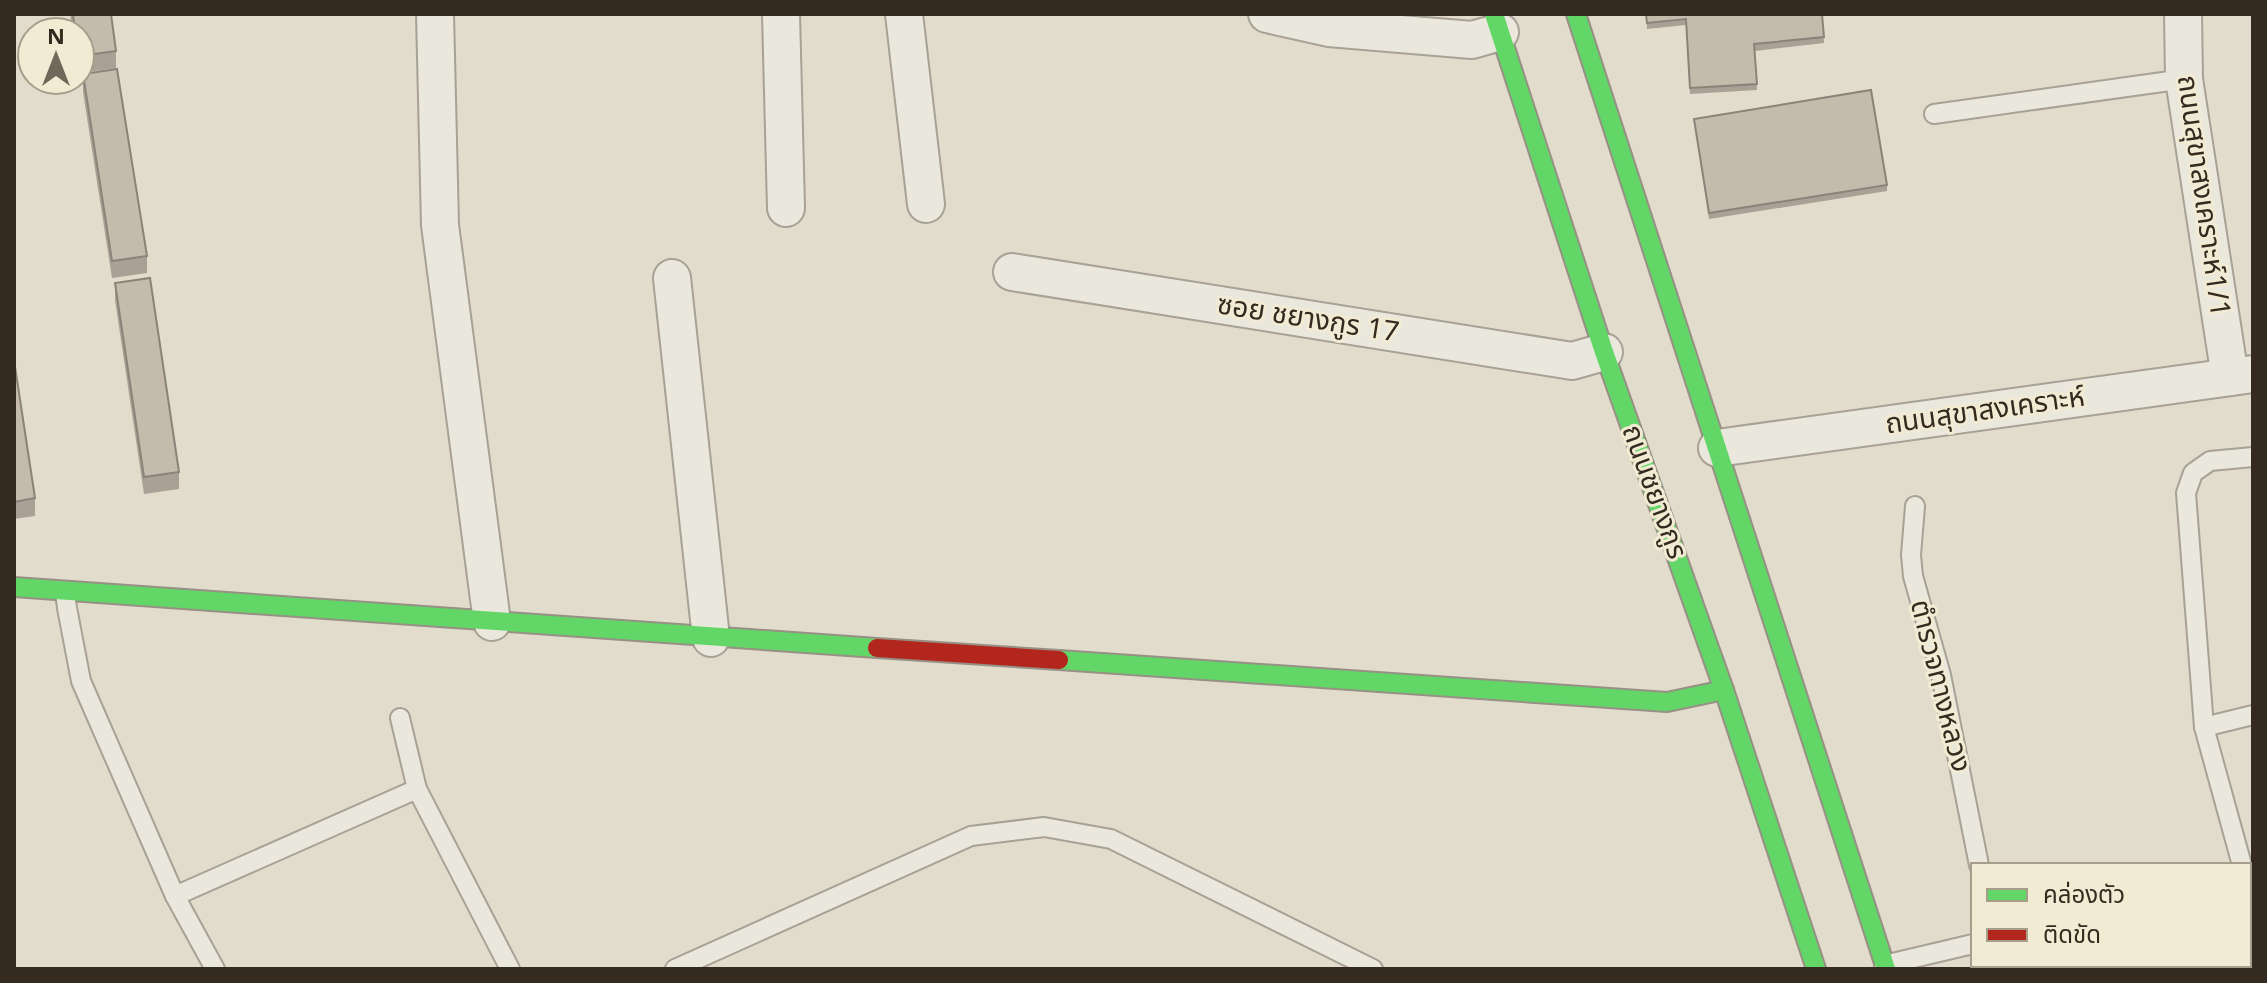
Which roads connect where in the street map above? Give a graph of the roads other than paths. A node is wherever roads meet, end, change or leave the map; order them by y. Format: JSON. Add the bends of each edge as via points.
{"nodes":[{"id":1,"x":435,"y":14,"type":"edge"},
{"id":2,"x":781,"y":14,"type":"edge"},
{"id":3,"x":904,"y":14,"type":"edge"},
{"id":4,"x":1267,"y":14,"type":"edge"},
{"id":5,"x":1576,"y":14,"type":"edge"},
{"id":6,"x":2183,"y":14,"type":"edge"},
{"id":7,"x":1497,"y":23,"type":"edge"},
{"id":8,"x":2184,"y":79,"type":"junction"},
{"id":9,"x":1934,"y":114,"type":"dead end"},
{"id":10,"x":926,"y":204,"type":"dead end"},
{"id":11,"x":786,"y":208,"type":"dead end"},
{"id":12,"x":1012,"y":272,"type":"dead end"},
{"id":13,"x":672,"y":278,"type":"dead end"},
{"id":14,"x":1604,"y":352,"type":"junction"},
{"id":15,"x":2242,"y":376,"type":"edge"},
{"id":16,"x":1717,"y":448,"type":"junction"},
{"id":17,"x":2253,"y":457,"type":"edge"},
{"id":18,"x":1915,"y":506,"type":"dead end"},
{"id":19,"x":14,"y":587,"type":"edge"},
{"id":20,"x":65,"y":592,"type":"junction"},
{"id":21,"x":492,"y":622,"type":"junction"},
{"id":22,"x":711,"y":638,"type":"junction"},
{"id":23,"x":1724,"y":690,"type":"junction"},
{"id":24,"x":2253,"y":715,"type":"edge"},
{"id":25,"x":400,"y":718,"type":"dead end"},
{"id":26,"x":2204,"y":727,"type":"junction"},
{"id":27,"x":417,"y":789,"type":"junction"},
{"id":28,"x":1979,"y":863,"type":"edge"},
{"id":29,"x":2241,"y":863,"type":"edge"},
{"id":30,"x":175,"y":896,"type":"junction"},
{"id":31,"x":1971,"y":945,"type":"edge"},
{"id":32,"x":1885,"y":967,"type":"edge"},
{"id":33,"x":215,"y":969,"type":"edge"},
{"id":34,"x":510,"y":969,"type":"edge"},
{"id":35,"x":675,"y":969,"type":"edge"},
{"id":36,"x":1373,"y":969,"type":"edge"},
{"id":37,"x":1816,"y":969,"type":"edge"}],
"edges":[{"from":1,"to":21,"type":"street","via":[[440,225]]},
{"from":2,"to":11,"type":"street"},
{"from":3,"to":10,"type":"street"},
{"from":4,"to":7,"type":"street","via":[[1329,28],[1472,40]]},
{"from":5,"to":16,"type":"main road"},
{"from":6,"to":8,"type":"street","name":"ถนนสุขาสงเคราะห์1/1"},
{"from":7,"to":14,"type":"main road","name":"ถนนชยางกูร"},
{"from":8,"to":9,"type":"lane"},
{"from":8,"to":15,"type":"street","name":"ถนนสุขาสงเคราะห์1/1"},
{"from":12,"to":14,"type":"street","name":"ซอย ชยางกูร 17","via":[[1572,361]]},
{"from":13,"to":22,"type":"street"},
{"from":14,"to":23,"type":"main road","name":"ถนนชยางกูร"},
{"from":15,"to":16,"type":"street","name":"ถนนสุขาสงเคราะห์"},
{"from":16,"to":32,"type":"main road"},
{"from":17,"to":26,"type":"lane","via":[[2210,461],[2193,473],[2186,493]]},
{"from":18,"to":28,"type":"lane","name":"ตำรวจทางหลวง","via":[[1913,576],[1941,675]]},
{"from":19,"to":20,"type":"main road"},
{"from":20,"to":21,"type":"main road"},
{"from":20,"to":30,"type":"lane","via":[[81,681]]},
{"from":21,"to":22,"type":"main road"},
{"from":22,"to":23,"type":"main road","via":[[1667,702]]},
{"from":23,"to":37,"type":"main road","name":"ถนนชยางกูร"},
{"from":24,"to":26,"type":"lane"},
{"from":25,"to":27,"type":"lane"},
{"from":26,"to":29,"type":"lane"},
{"from":27,"to":30,"type":"lane"},
{"from":27,"to":34,"type":"lane"},
{"from":30,"to":33,"type":"lane"},
{"from":31,"to":32,"type":"lane"},
{"from":35,"to":36,"type":"lane","via":[[971,836],[1044,827],[1111,839]]}]}
